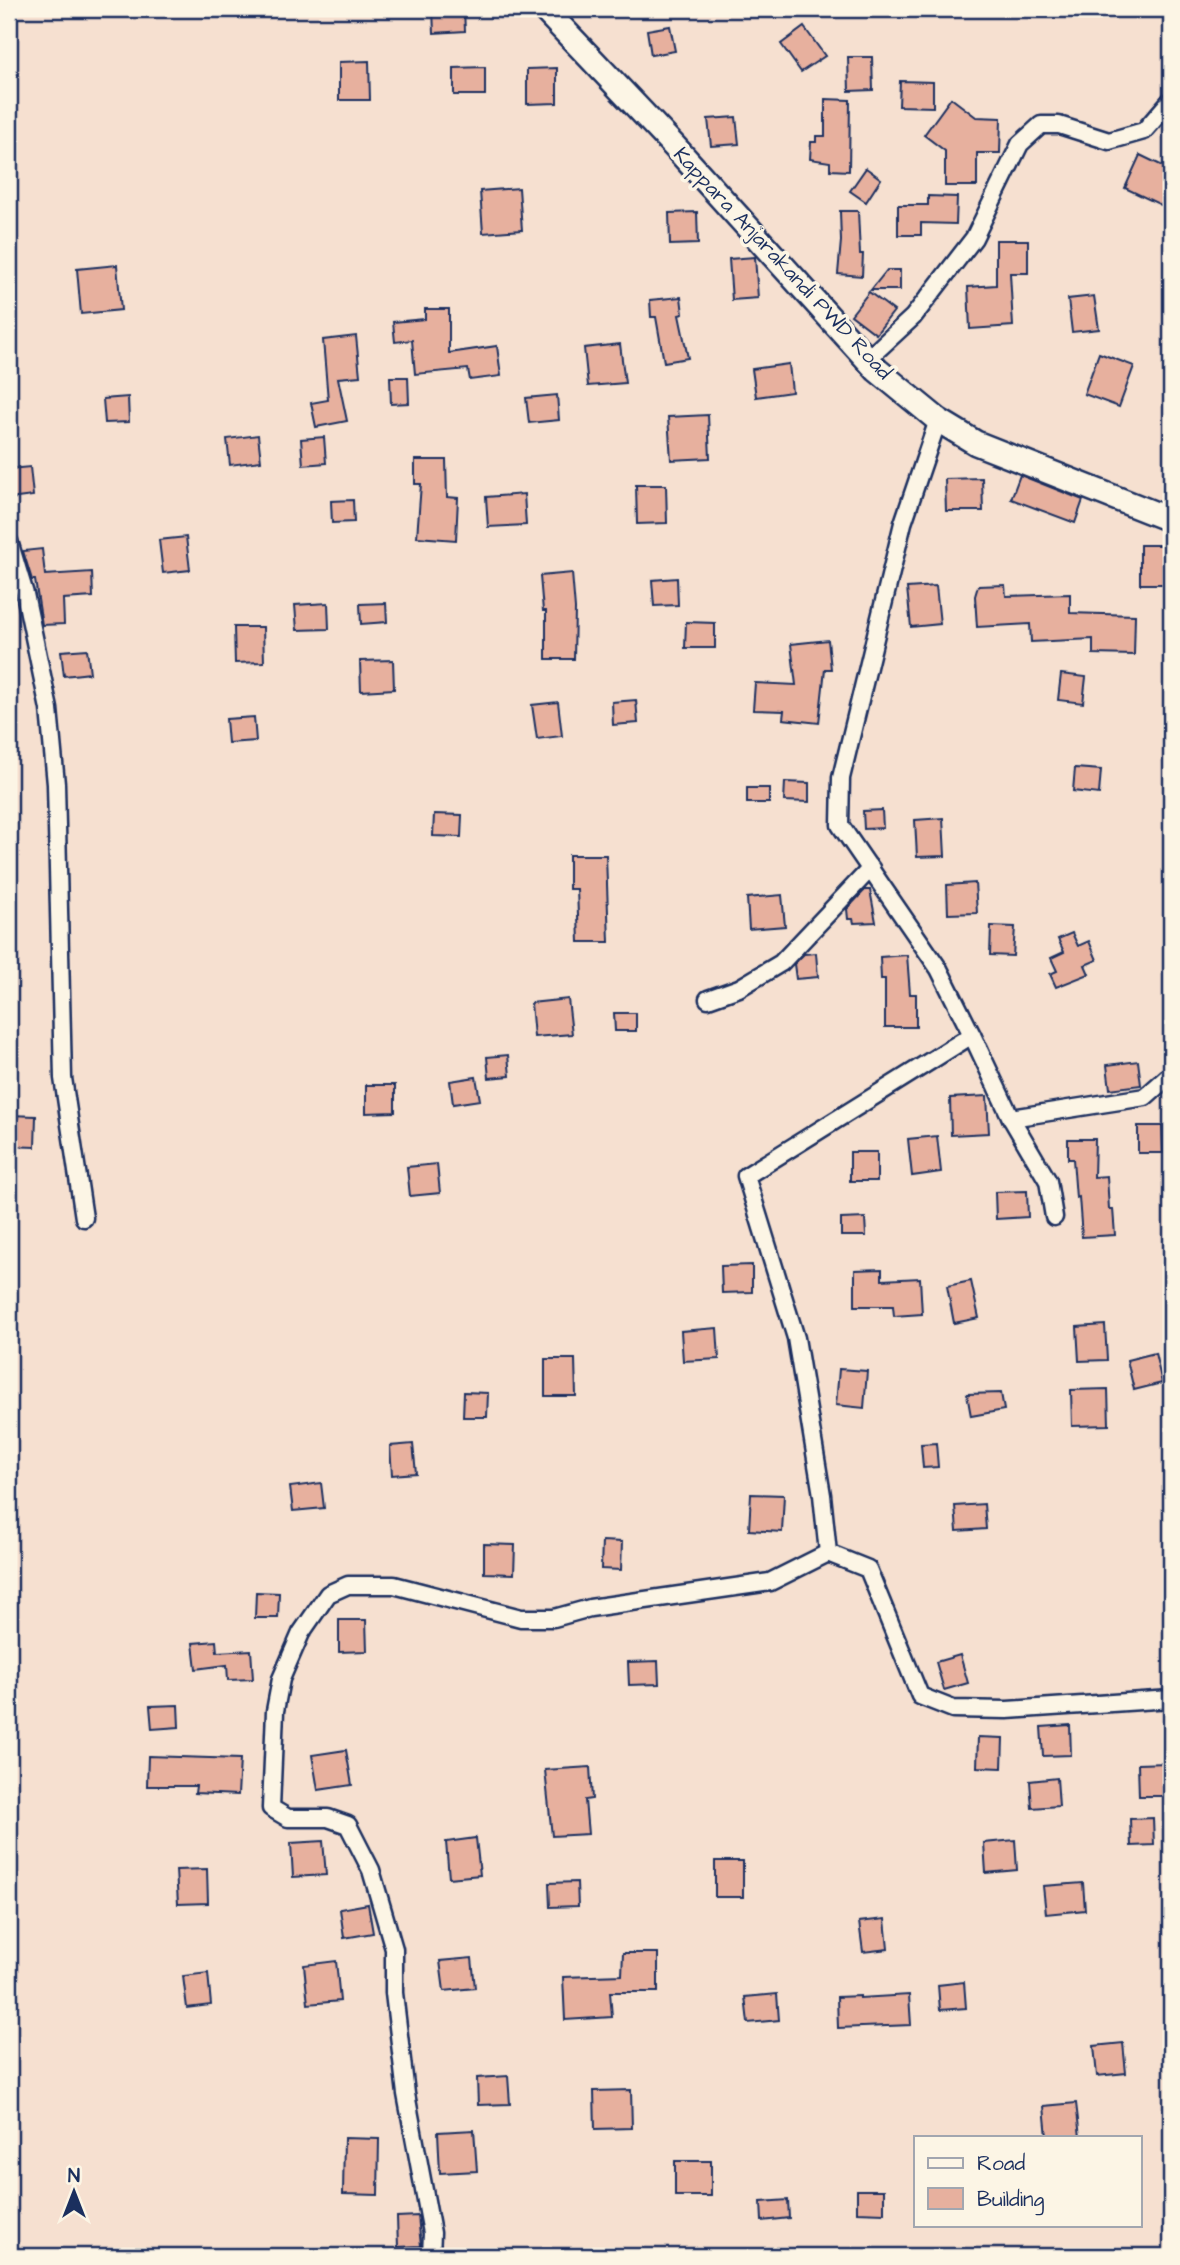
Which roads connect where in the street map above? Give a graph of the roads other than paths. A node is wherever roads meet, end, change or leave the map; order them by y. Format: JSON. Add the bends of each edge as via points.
{"nodes":[{"id":1,"x":544,"y":9,"type":"edge"},
{"id":2,"x":1171,"y":100,"type":"edge"},
{"id":3,"x":870,"y":361,"type":"junction"},
{"id":4,"x":938,"y":419,"type":"junction"},
{"id":5,"x":1171,"y":520,"type":"edge"},
{"id":6,"x":9,"y":541,"type":"edge"},
{"id":7,"x":871,"y":868,"type":"junction"},
{"id":8,"x":708,"y":999,"type":"dead end"},
{"id":9,"x":972,"y":1035,"type":"junction"},
{"id":10,"x":1171,"y":1074,"type":"edge"},
{"id":11,"x":1011,"y":1118,"type":"junction"},
{"id":12,"x":1054,"y":1217,"type":"dead end"},
{"id":13,"x":84,"y":1218,"type":"dead end"},
{"id":14,"x":828,"y":1553,"type":"junction"},
{"id":15,"x":1171,"y":1699,"type":"edge"},
{"id":16,"x":431,"y":2256,"type":"edge"}],
"edges":[{"from":1,"to":3,"type":"main road","name":"Kappara Anjarakandi PWD Road"},
{"from":2,"to":3,"type":"street","via":[[1144,131],[1109,141],[1059,125],[1041,125],[1020,144],[974,238],[913,317]]},
{"from":3,"to":4,"type":"main road","name":"Kappara Anjarakandi PWD Road"},
{"from":4,"to":5,"type":"main road","name":"Kappara Anjarakandi PWD Road","via":[[976,443]]},
{"from":4,"to":7,"type":"street","via":[[903,523],[841,778],[840,825]]},
{"from":6,"to":13,"type":"street","via":[[49,709],[56,784],[63,1078]]},
{"from":7,"to":8,"type":"street","via":[[781,963],[740,988]]},
{"from":7,"to":9,"type":"street","via":[[939,969]]},
{"from":9,"to":11,"type":"street"},
{"from":9,"to":14,"type":"street","via":[[746,1176],[796,1338]]},
{"from":10,"to":11,"type":"street","via":[[1144,1097]]},
{"from":11,"to":12,"type":"street","via":[[1048,1181]]},
{"from":14,"to":15,"type":"street","via":[[868,1569],[920,1696],[953,1709],[993,1710]]},
{"from":14,"to":16,"type":"street","via":[[770,1582],[590,1608],[554,1618],[521,1618],[394,1586],[348,1586],[328,1594],[301,1633],[281,1679],[275,1711],[271,1808],[288,1818],[328,1818],[348,1825],[371,1870],[394,1949],[394,1993],[406,2094],[432,2233]]}]}
